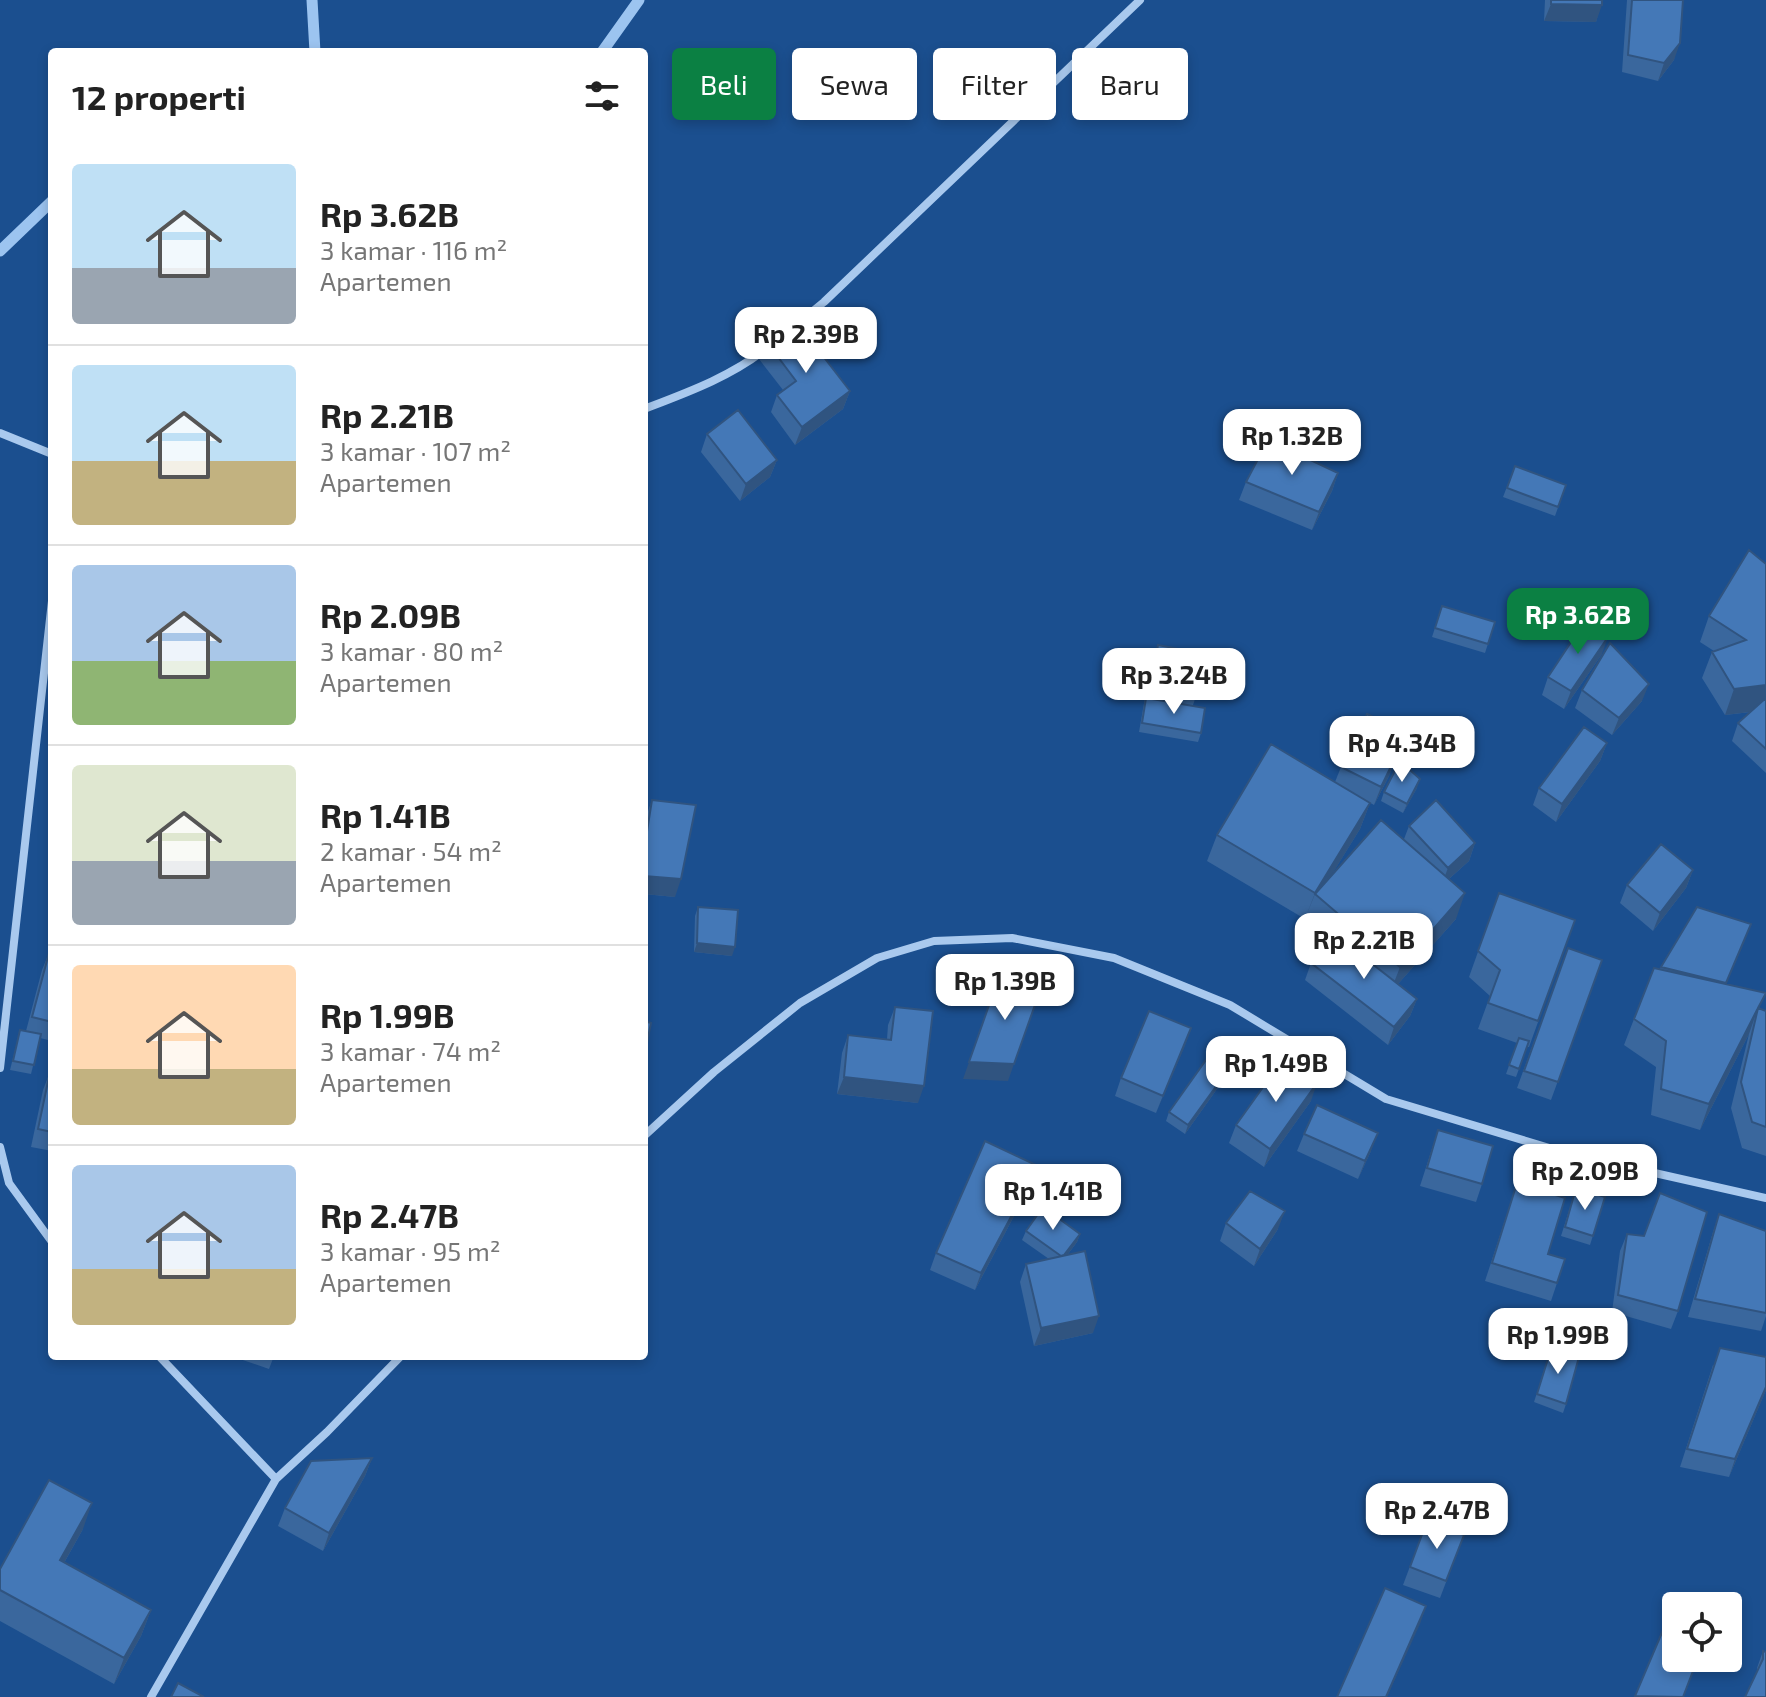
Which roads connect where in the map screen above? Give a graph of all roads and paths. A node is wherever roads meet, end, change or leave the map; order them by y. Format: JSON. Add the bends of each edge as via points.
{"nodes":[{"id":1,"x":1140,"y":0,"type":"edge"},
{"id":2,"x":789,"y":330,"type":"edge"},
{"id":3,"x":777,"y":340,"type":"edge"},
{"id":4,"x":648,"y":408,"type":"edge"},
{"id":5,"x":0,"y":433,"type":"edge"},
{"id":6,"x":48,"y":452,"type":"edge"},
{"id":7,"x":48,"y":637,"type":"edge"},
{"id":8,"x":0,"y":1068,"type":"edge"},
{"id":9,"x":648,"y":1132,"type":"edge"},
{"id":10,"x":0,"y":1147,"type":"edge"},
{"id":11,"x":1766,"y":1198,"type":"edge"},
{"id":12,"x":48,"y":1237,"type":"edge"},
{"id":13,"x":163,"y":1360,"type":"edge"},
{"id":14,"x":397,"y":1360,"type":"edge"},
{"id":15,"x":276,"y":1479,"type":"junction"},
{"id":16,"x":151,"y":1697,"type":"edge"}],
"edges":[{"from":1,"to":2,"type":"street"},
{"from":3,"to":4,"type":"street","via":[[753,359]]},
{"from":5,"to":6,"type":"street"},
{"from":7,"to":8,"type":"street"},
{"from":9,"to":11,"type":"street","via":[[800,1003],[877,958],[934,941],[1012,938],[1114,958],[1230,1005],[1386,1099],[1566,1153]]},
{"from":10,"to":12,"type":"street","via":[[9,1183]]},
{"from":13,"to":15,"type":"street"},
{"from":14,"to":15,"type":"street"},
{"from":15,"to":16,"type":"street"}]}
